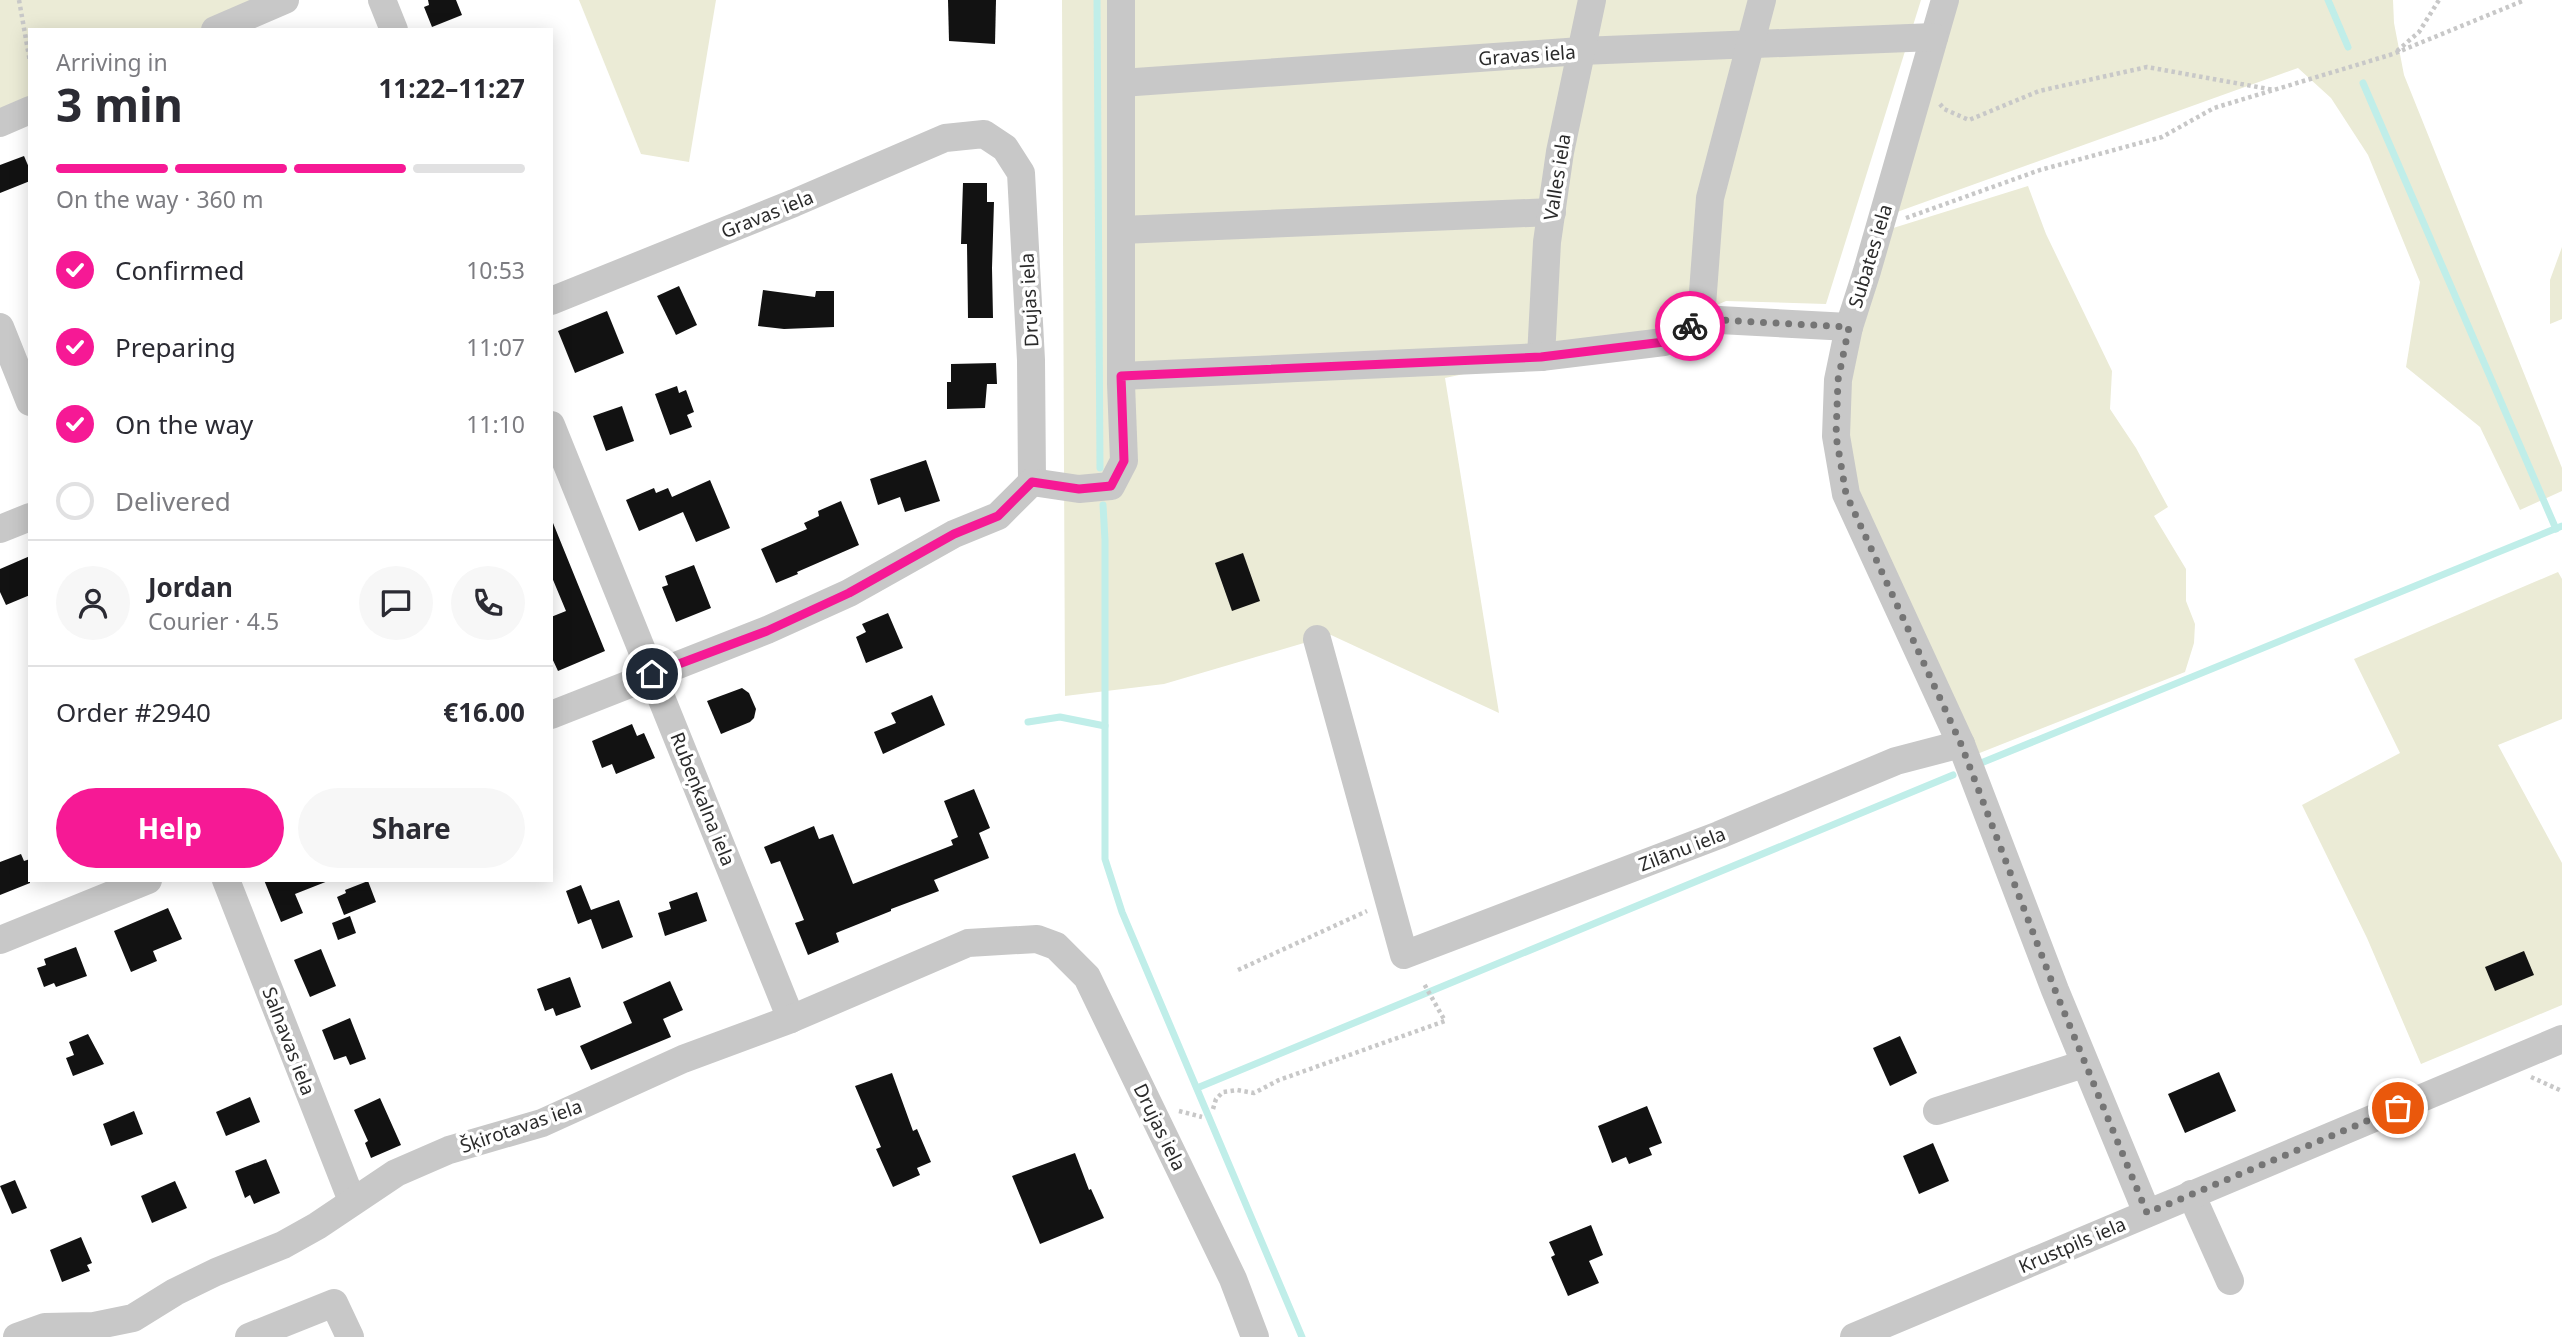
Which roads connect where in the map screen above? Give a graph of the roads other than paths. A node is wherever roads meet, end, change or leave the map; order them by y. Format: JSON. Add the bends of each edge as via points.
{"nodes":[{"id":1,"x":285,"y":0,"type":"edge"},
{"id":2,"x":383,"y":0,"type":"edge"},
{"id":3,"x":1121,"y":0,"type":"edge"},
{"id":4,"x":1592,"y":0,"type":"edge"},
{"id":5,"x":1762,"y":0,"type":"edge"},
{"id":6,"x":1945,"y":0,"type":"edge"},
{"id":7,"x":220,"y":28,"type":"edge"},
{"id":8,"x":393,"y":28,"type":"edge"},
{"id":9,"x":1934,"y":37,"type":"junction"},
{"id":10,"x":1750,"y":44,"type":"junction"},
{"id":11,"x":1581,"y":51,"type":"junction"},
{"id":12,"x":1121,"y":83,"type":"junction"},
{"id":13,"x":28,"y":111,"type":"edge"},
{"id":14,"x":0,"y":123,"type":"edge"},
{"id":15,"x":984,"y":134,"type":"joint"},
{"id":16,"x":1552,"y":212,"type":"junction"},
{"id":17,"x":1121,"y":230,"type":"junction"},
{"id":18,"x":553,"y":300,"type":"edge"},
{"id":19,"x":1701,"y":319,"type":"junction"},
{"id":20,"x":0,"y":327,"type":"edge"},
{"id":21,"x":1849,"y":327,"type":"junction"},
{"id":22,"x":1541,"y":357,"type":"junction"},
{"id":23,"x":1121,"y":376,"type":"junction"},
{"id":24,"x":28,"y":397,"type":"edge"},
{"id":25,"x":553,"y":430,"type":"edge"},
{"id":26,"x":1032,"y":482,"type":"junction"},
{"id":27,"x":28,"y":518,"type":"edge"},
{"id":28,"x":0,"y":529,"type":"edge"},
{"id":29,"x":1317,"y":639,"type":"dead end"},
{"id":30,"x":652,"y":674,"type":"junction"},
{"id":31,"x":553,"y":714,"type":"edge"},
{"id":32,"x":1961,"y":744,"type":"junction"},
{"id":33,"x":143,"y":882,"type":"edge"},
{"id":34,"x":227,"y":882,"type":"edge"},
{"id":35,"x":1037,"y":939,"type":"joint"},
{"id":36,"x":0,"y":940,"type":"edge"},
{"id":37,"x":792,"y":1019,"type":"junction"},
{"id":38,"x":2562,"y":1039,"type":"edge"},
{"id":39,"x":2084,"y":1064,"type":"junction"},
{"id":40,"x":1937,"y":1111,"type":"dead end"},
{"id":41,"x":2191,"y":1194,"type":"junction"},
{"id":42,"x":352,"y":1201,"type":"junction"},
{"id":43,"x":2147,"y":1213,"type":"junction"},
{"id":44,"x":2230,"y":1281,"type":"dead end"},
{"id":45,"x":17,"y":1337,"type":"edge"},
{"id":46,"x":249,"y":1337,"type":"edge"},
{"id":47,"x":350,"y":1337,"type":"edge"},
{"id":48,"x":1255,"y":1337,"type":"edge"},
{"id":49,"x":1853,"y":1337,"type":"edge"}],
"edges":[{"from":1,"to":7,"type":"street"},
{"from":2,"to":8,"type":"street"},
{"from":3,"to":12,"type":"street"},
{"from":4,"to":11,"type":"street","name":"Valles iela"},
{"from":5,"to":10,"type":"street"},
{"from":6,"to":9,"type":"street","name":"Subates iela"},
{"from":9,"to":10,"type":"street","name":"Gravas iela"},
{"from":9,"to":21,"type":"street","name":"Subates iela"},
{"from":10,"to":11,"type":"street","name":"Gravas iela"},
{"from":10,"to":19,"type":"street","via":[[1710,198]]},
{"from":11,"to":12,"type":"street","name":"Gravas iela"},
{"from":11,"to":16,"type":"street","name":"Valles iela"},
{"from":12,"to":17,"type":"street"},
{"from":13,"to":14,"type":"street"},
{"from":15,"to":18,"type":"street","name":"Gravas iela","via":[[945,138]]},
{"from":15,"to":26,"type":"street","name":"Drujas iela","via":[[1005,148],[1021,173]]},
{"from":16,"to":17,"type":"street"},
{"from":16,"to":22,"type":"street","name":"Valles iela"},
{"from":17,"to":23,"type":"street"},
{"from":19,"to":21,"type":"street"},
{"from":19,"to":22,"type":"street","via":[[1664,342]]},
{"from":20,"to":24,"type":"street"},
{"from":21,"to":32,"type":"street","name":"Subates iela","via":[[1838,380],[1836,436],[1846,494]]},
{"from":22,"to":23,"type":"street"},
{"from":23,"to":26,"type":"street","via":[[1124,461],[1111,486],[1079,489]]},
{"from":25,"to":30,"type":"street","name":"Rubeņkalna iela"},
{"from":26,"to":30,"type":"street","via":[[998,516],[954,534],[849,593],[767,631]]},
{"from":27,"to":28,"type":"street"},
{"from":29,"to":32,"type":"street","name":"Zilānu iela","via":[[1404,955],[1719,835],[1896,761]]},
{"from":30,"to":31,"type":"street"},
{"from":30,"to":37,"type":"street","name":"Rubeņkalna iela"},
{"from":32,"to":39,"type":"street","name":"Subates iela"},
{"from":33,"to":36,"type":"street"},
{"from":34,"to":42,"type":"street","name":"Salnavas iela"},
{"from":35,"to":37,"type":"street","name":"Šķirotavas iela","via":[[968,943]]},
{"from":35,"to":48,"type":"street","name":"Drujas iela","via":[[1056,946],[1087,978],[1233,1279]]},
{"from":37,"to":42,"type":"street","name":"Šķirotavas iela","via":[[701,1052],[542,1123],[450,1150],[397,1173]]},
{"from":38,"to":41,"type":"street","name":"Krustpils iela"},
{"from":39,"to":40,"type":"street"},
{"from":39,"to":43,"type":"street","name":"Subates iela"},
{"from":41,"to":43,"type":"street","name":"Krustpils iela"},
{"from":41,"to":44,"type":"street"},
{"from":42,"to":45,"type":"street","name":"Šķirotavas iela","via":[[283,1245],[174,1292],[133,1318],[94,1326],[45,1327]]},
{"from":43,"to":49,"type":"street","name":"Krustpils iela"},
{"from":46,"to":47,"type":"street","via":[[334,1303]]}]}
